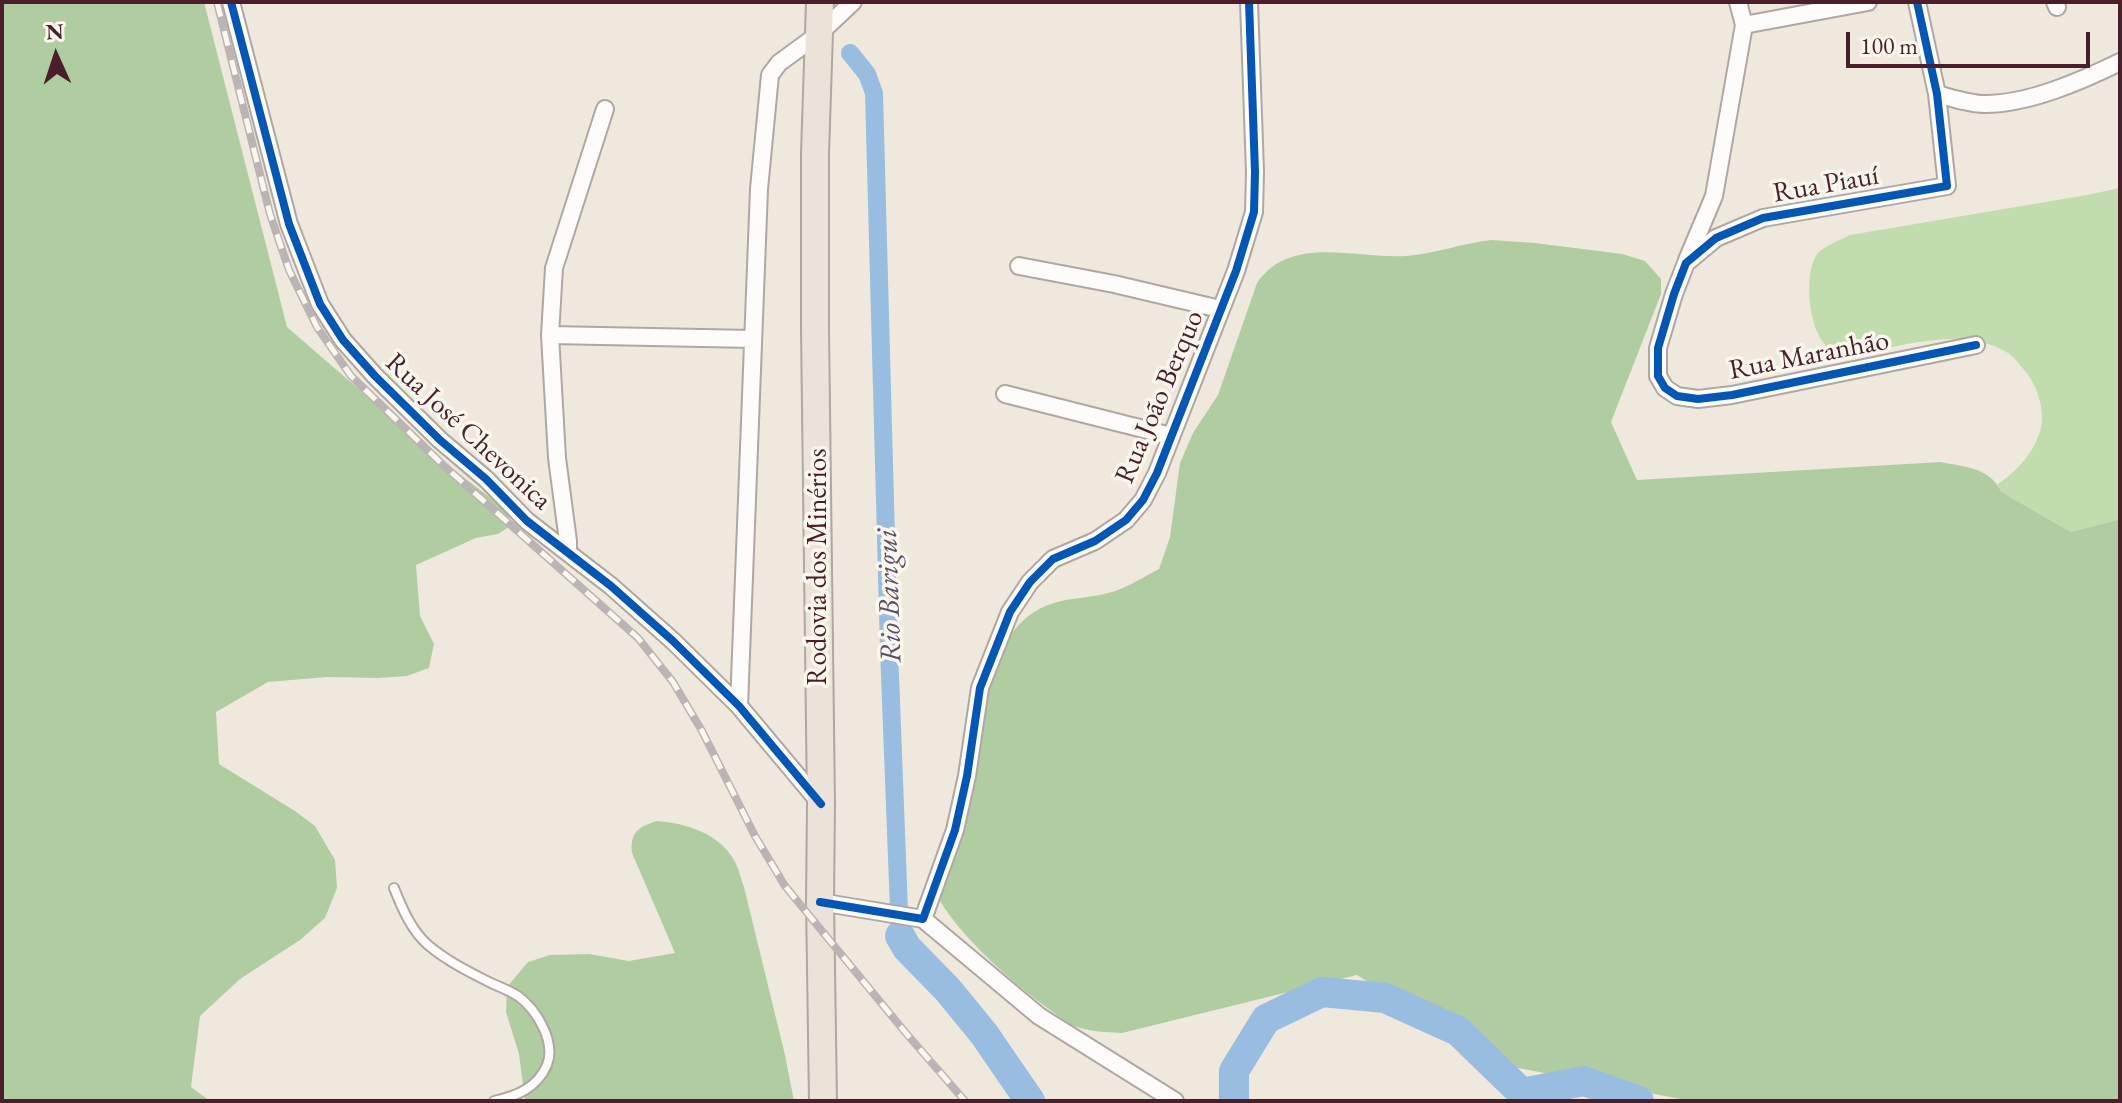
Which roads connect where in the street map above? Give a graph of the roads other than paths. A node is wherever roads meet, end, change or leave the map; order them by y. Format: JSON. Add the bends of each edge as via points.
{"nodes":[{"id":1,"x":231,"y":2,"type":"edge"},
{"id":2,"x":820,"y":2,"type":"edge"},
{"id":3,"x":853,"y":2,"type":"edge"},
{"id":4,"x":1249,"y":2,"type":"edge"},
{"id":5,"x":1738,"y":2,"type":"edge"},
{"id":6,"x":1868,"y":2,"type":"edge"},
{"id":7,"x":1917,"y":2,"type":"edge"},
{"id":8,"x":1744,"y":25,"type":"junction"},
{"id":9,"x":820,"y":33,"type":"junction"},
{"id":10,"x":2120,"y":62,"type":"edge"},
{"id":11,"x":1937,"y":94,"type":"junction"},
{"id":12,"x":605,"y":109,"type":"dead end"},
{"id":13,"x":1686,"y":263,"type":"junction"},
{"id":14,"x":1019,"y":266,"type":"dead end"},
{"id":15,"x":1220,"y":309,"type":"junction"},
{"id":16,"x":550,"y":335,"type":"junction"},
{"id":17,"x":753,"y":339,"type":"junction"},
{"id":18,"x":1976,"y":345,"type":"dead end"},
{"id":19,"x":1005,"y":394,"type":"dead end"},
{"id":20,"x":1171,"y":436,"type":"junction"},
{"id":21,"x":568,"y":552,"type":"junction"},
{"id":22,"x":739,"y":706,"type":"junction"},
{"id":23,"x":821,"y":804,"type":"junction"},
{"id":24,"x":394,"y":888,"type":"dead end"},
{"id":25,"x":820,"y":902,"type":"junction"},
{"id":26,"x":923,"y":919,"type":"junction"},
{"id":27,"x":494,"y":1101,"type":"edge"},
{"id":28,"x":823,"y":1101,"type":"edge"},
{"id":29,"x":1175,"y":1101,"type":"edge"}],
"edges":[{"from":1,"to":21,"type":"street","name":"Rua José Chevonica","via":[[289,224],[320,304],[375,376],[527,521]]},
{"from":2,"to":9,"type":"main road","name":"Rodovia dos Minérios"},
{"from":3,"to":9,"type":"street"},
{"from":4,"to":15,"type":"street","name":"Rua João Berquo","via":[[1254,212]]},
{"from":5,"to":8,"type":"street"},
{"from":6,"to":8,"type":"street"},
{"from":7,"to":11,"type":"street"},
{"from":8,"to":13,"type":"street","via":[[1714,196]]},
{"from":9,"to":17,"type":"street","via":[[770,75]]},
{"from":9,"to":23,"type":"main road","name":"Rodovia dos Minérios","via":[[815,329]]},
{"from":10,"to":11,"type":"street","via":[[2030,98],[1984,104]]},
{"from":11,"to":13,"type":"street","name":"Rua Piauí","via":[[1947,186],[1763,218],[1716,238]]},
{"from":12,"to":16,"type":"street","via":[[554,268]]},
{"from":13,"to":18,"type":"street","name":"Rua Maranhão","via":[[1658,348],[1658,376],[1677,396],[1732,395]]},
{"from":14,"to":15,"type":"street"},
{"from":15,"to":20,"type":"street","name":"Rua João Berquo"},
{"from":16,"to":17,"type":"street"},
{"from":16,"to":21,"type":"street"},
{"from":17,"to":22,"type":"street"},
{"from":19,"to":20,"type":"street"},
{"from":20,"to":26,"type":"street","name":"Rua João Berquo","via":[[1143,500],[1126,520],[1053,559],[1010,612],[980,688],[955,830]]},
{"from":21,"to":22,"type":"street","name":"Rua José Chevonica","via":[[673,641]]},
{"from":22,"to":23,"type":"street","name":"Rua José Chevonica"},
{"from":23,"to":25,"type":"main road","name":"Rodovia dos Minérios"},
{"from":24,"to":27,"type":"lane","via":[[405,915],[426,943],[518,996],[536,1014],[547,1037],[549,1059],[541,1078]]},
{"from":25,"to":26,"type":"street"},
{"from":25,"to":28,"type":"main road","name":"Rodovia dos Minérios"},
{"from":26,"to":29,"type":"street","via":[[1039,1016]]}]}
